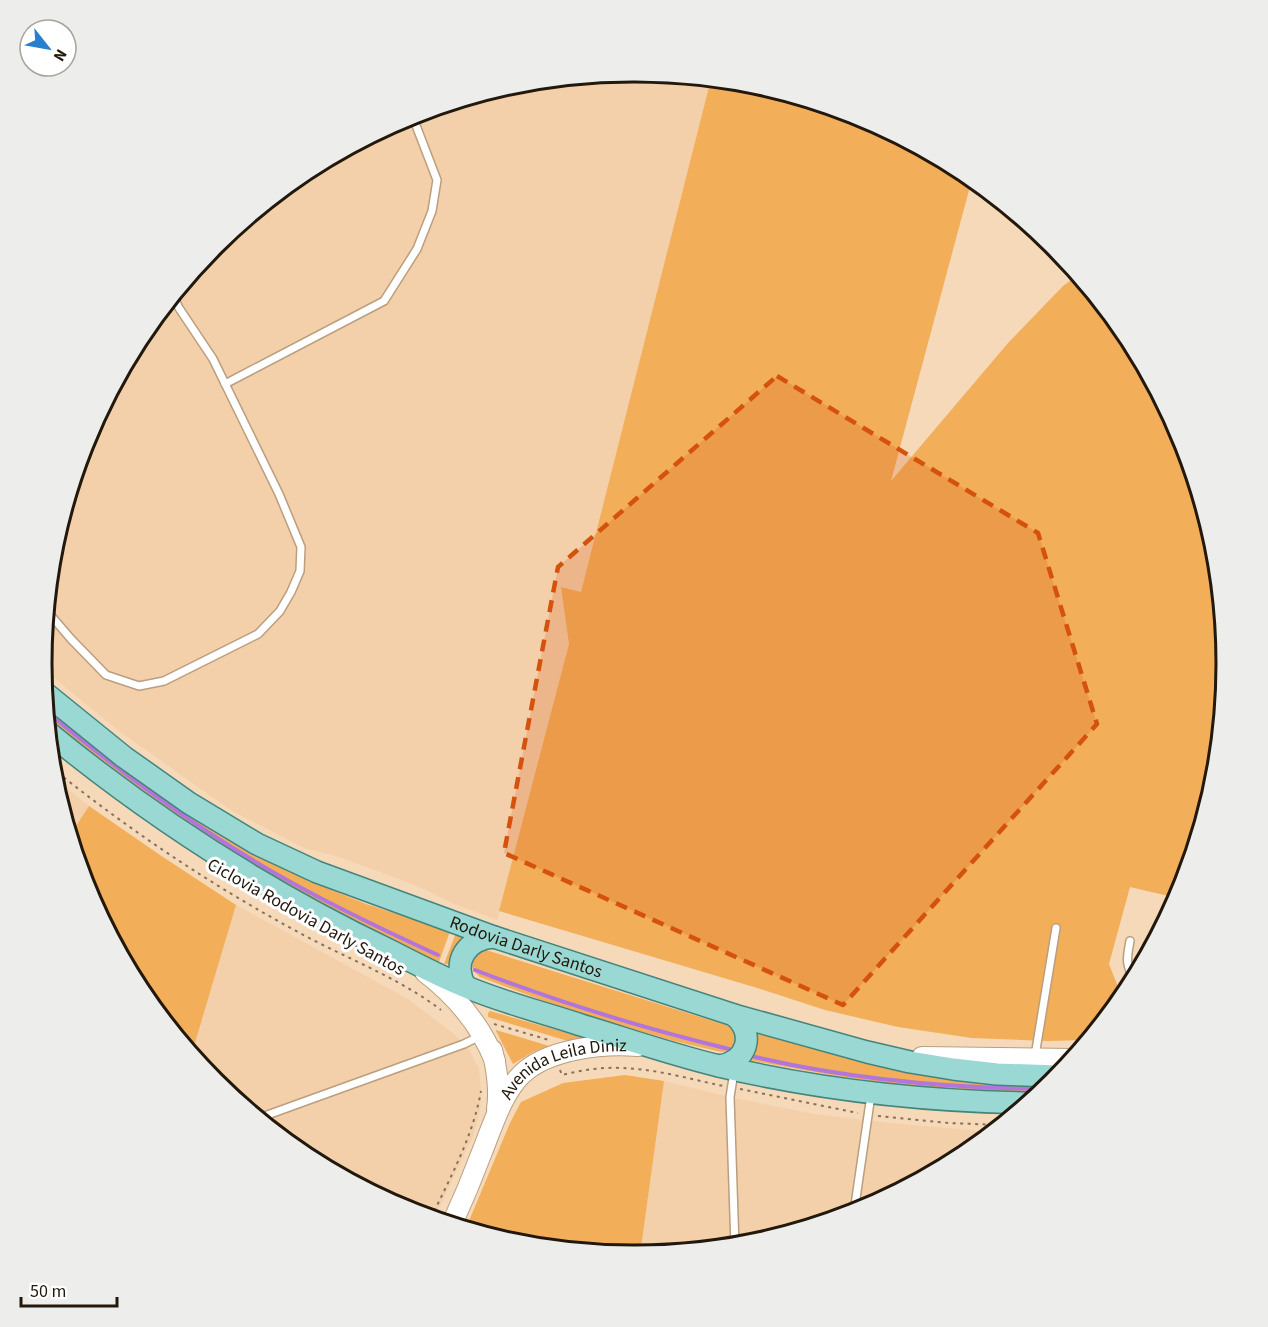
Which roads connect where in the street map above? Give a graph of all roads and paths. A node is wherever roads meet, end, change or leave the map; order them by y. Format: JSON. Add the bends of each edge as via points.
{"nodes":[{"id":1,"x":416,"y":124,"type":"edge"},
{"id":2,"x":177,"y":305,"type":"edge"},
{"id":3,"x":225,"y":384,"type":"junction"},
{"id":4,"x":54,"y":620,"type":"edge"},
{"id":5,"x":54,"y":700,"type":"edge"},
{"id":6,"x":57,"y":739,"type":"edge"},
{"id":7,"x":64,"y":777,"type":"edge"},
{"id":8,"x":1056,"y":928,"type":"dead end"},
{"id":9,"x":494,"y":937,"type":"junction"},
{"id":10,"x":1130,"y":941,"type":"dead end"},
{"id":11,"x":397,"y":954,"type":"junction"},
{"id":12,"x":1128,"y":970,"type":"edge"},
{"id":13,"x":465,"y":986,"type":"junction"},
{"id":14,"x":445,"y":1012,"type":"dead end"},
{"id":15,"x":734,"y":1015,"type":"junction"},
{"id":16,"x":483,"y":1029,"type":"junction"},
{"id":17,"x":650,"y":1047,"type":"junction"},
{"id":18,"x":556,"y":1056,"type":"junction"},
{"id":19,"x":888,"y":1057,"type":"junction"},
{"id":20,"x":1035,"y":1058,"type":"junction"},
{"id":21,"x":1060,"y":1059,"type":"edge"},
{"id":22,"x":726,"y":1068,"type":"junction"},
{"id":23,"x":1045,"y":1075,"type":"edge"},
{"id":24,"x":482,"y":1085,"type":"dead end"},
{"id":25,"x":872,"y":1093,"type":"junction"},
{"id":26,"x":1015,"y":1102,"type":"edge"},
{"id":27,"x":268,"y":1115,"type":"edge"},
{"id":28,"x":495,"y":1120,"type":"junction"},
{"id":29,"x":856,"y":1202,"type":"edge"},
{"id":30,"x":435,"y":1210,"type":"edge"},
{"id":31,"x":455,"y":1216,"type":"edge"},
{"id":32,"x":735,"y":1236,"type":"edge"}],
"edges":[{"from":1,"to":3,"type":"lane","via":[[437,180],[432,211],[417,249],[384,301]]},
{"from":2,"to":3,"type":"lane"},
{"from":3,"to":4,"type":"lane","via":[[301,547],[300,571],[280,610],[258,634],[164,681],[139,686],[106,675]]},
{"from":5,"to":9,"type":"main road","name":"Rodovia Darly Santos","via":[[156,781],[257,844],[317,872]]},
{"from":6,"to":11,"type":"main road","via":[[206,849],[275,891]]},
{"from":7,"to":14,"type":"path","name":"Ciclovia Rodovia Darly Santos","via":[[227,892],[404,986]]},
{"from":8,"to":20,"type":"lane"},
{"from":9,"to":13,"type":"main road","via":[[480,939],[464,953],[460,973]]},
{"from":9,"to":15,"type":"main road","name":"Rodovia Darly Santos"},
{"from":10,"to":12,"type":"lane"},
{"from":11,"to":13,"type":"main road"},
{"from":11,"to":16,"type":"main road","via":[[428,974]]},
{"from":13,"to":16,"type":"main road","name":"Avenida Leila Diniz"},
{"from":13,"to":17,"type":"main road"},
{"from":15,"to":19,"type":"main road","name":"Rodovia Darly Santos"},
{"from":15,"to":22,"type":"main road","via":[[744,1025],[745,1046]]},
{"from":16,"to":18,"type":"path","via":[[552,1041]]},
{"from":16,"to":27,"type":"lane","via":[[464,1044]]},
{"from":16,"to":28,"type":"main road","name":"Avenida Leila Diniz","via":[[499,1085]]},
{"from":17,"to":18,"type":"main road","name":"Avenida Leila Diniz","via":[[606,1046]]},
{"from":17,"to":22,"type":"main road"},
{"from":18,"to":28,"type":"main road","name":"Avenida Leila Diniz","via":[[540,1061],[521,1076]]},
{"from":19,"to":20,"type":"main road"},
{"from":19,"to":23,"type":"main road","name":"Rodovia Darly Santos","via":[[975,1072]]},
{"from":20,"to":21,"type":"main road"},
{"from":22,"to":25,"type":"main road"},
{"from":22,"to":32,"type":"lane"},
{"from":24,"to":30,"type":"path","via":[[478,1111],[462,1154]]},
{"from":25,"to":26,"type":"main road"},
{"from":25,"to":29,"type":"lane"},
{"from":28,"to":31,"type":"main road","name":"Avenida Leila Diniz"}]}
